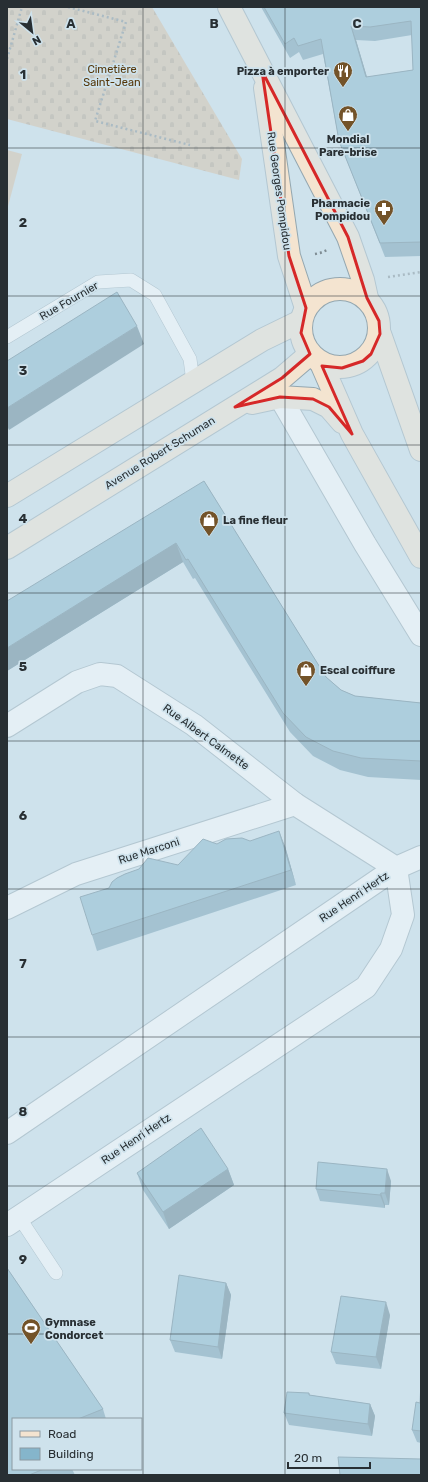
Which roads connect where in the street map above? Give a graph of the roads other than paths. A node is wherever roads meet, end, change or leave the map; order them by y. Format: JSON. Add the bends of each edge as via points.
{"nodes":[{"id":1,"x":229,"y":7,"type":"edge"},
{"id":2,"x":262,"y":71,"type":"junction"},
{"id":3,"x":365,"y":289,"type":"junction"},
{"id":4,"x":304,"y":315,"type":"junction"},
{"id":5,"x":380,"y":334,"type":"junction"},
{"id":6,"x":7,"y":337,"type":"edge"},
{"id":7,"x":316,"y":359,"type":"junction"},
{"id":8,"x":193,"y":382,"type":"junction"},
{"id":9,"x":280,"y":397,"type":"junction"},
{"id":10,"x":235,"y":407,"type":"junction"},
{"id":11,"x":352,"y":434,"type":"junction"},
{"id":12,"x":421,"y":450,"type":"edge"},
{"id":13,"x":7,"y":496,"type":"edge"},
{"id":14,"x":7,"y":548,"type":"edge"},
{"id":15,"x":421,"y":557,"type":"edge"},
{"id":16,"x":421,"y":634,"type":"edge"},
{"id":17,"x":7,"y":726,"type":"edge"},
{"id":18,"x":295,"y":804,"type":"junction"},
{"id":19,"x":421,"y":857,"type":"edge"},
{"id":20,"x":396,"y":868,"type":"junction"},
{"id":21,"x":7,"y":908,"type":"edge"},
{"id":22,"x":7,"y":1134,"type":"edge"},
{"id":23,"x":13,"y":1221,"type":"edge"},
{"id":24,"x":56,"y":1273,"type":"dead end"}],
"edges":[{"from":1,"to":2,"type":"main road","name":"Rue Georges Pompidou"},
{"from":2,"to":3,"type":"main road","name":"Rue Georges Pompidou","via":[[348,237]]},
{"from":2,"to":4,"type":"main road","name":"Rue Georges Pompidou","via":[[289,256]]},
{"from":3,"to":4,"type":"main road","via":[[357,292],[334,289],[323,293],[314,299]]},
{"from":3,"to":5,"type":"main road","via":[[375,308]]},
{"from":4,"to":7,"type":"main road","via":[[301,333],[304,344]]},
{"from":4,"to":8,"type":"main road"},
{"from":5,"to":7,"type":"main road","via":[[371,354],[358,363],[342,368],[331,367]]},
{"from":5,"to":12,"type":"main road"},
{"from":6,"to":8,"type":"lane","name":"Rue Fournier","via":[[98,282],[131,280],[155,295],[190,359]]},
{"from":7,"to":10,"type":"main road","name":"Avenue Robert Schuman"},
{"from":7,"to":11,"type":"main road"},
{"from":8,"to":13,"type":"main road"},
{"from":9,"to":10,"type":"main road"},
{"from":9,"to":11,"type":"main road","via":[[313,399],[329,407]]},
{"from":9,"to":16,"type":"street","via":[[365,544]]},
{"from":10,"to":14,"type":"main road","name":"Avenue Robert Schuman"},
{"from":11,"to":15,"type":"main road"},
{"from":17,"to":18,"type":"street","name":"Rue Albert Calmette","via":[[77,682],[100,674],[117,676],[194,725]]},
{"from":18,"to":20,"type":"street","name":"Rue Albert Calmette"},
{"from":18,"to":21,"type":"street","name":"Rue Marconi","via":[[76,874]]},
{"from":19,"to":20,"type":"street"},
{"from":20,"to":22,"type":"street","name":"Rue Henri Hertz"},
{"from":20,"to":23,"type":"street","name":"Rue Henri Hertz","via":[[403,915],[392,949],[366,987]]},
{"from":23,"to":24,"type":"lane"}]}
